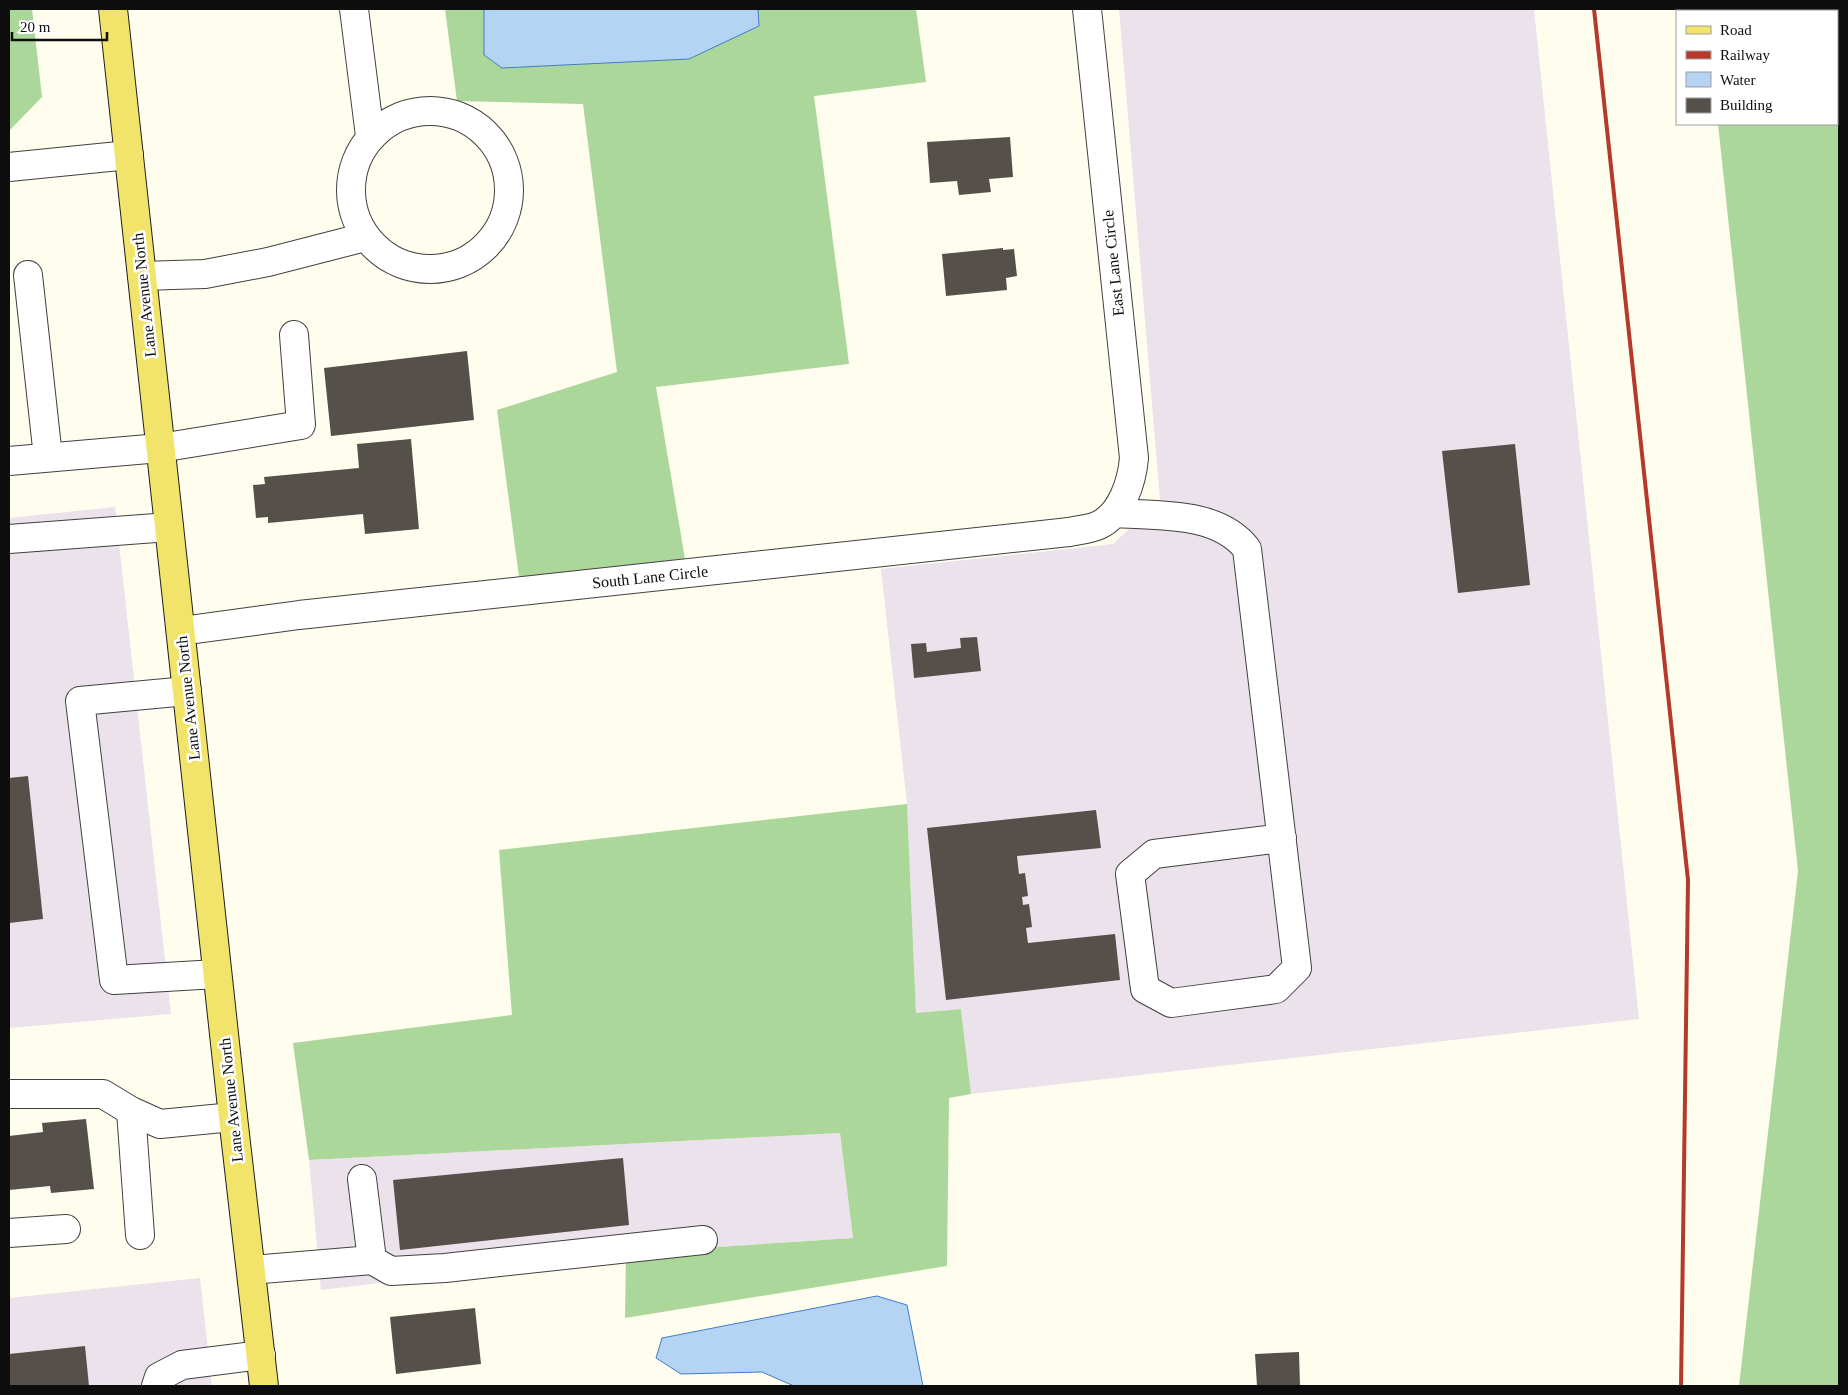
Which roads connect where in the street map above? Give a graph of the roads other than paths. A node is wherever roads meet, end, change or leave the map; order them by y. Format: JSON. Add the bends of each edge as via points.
{"nodes":[{"id":1,"x":113,"y":9,"type":"edge"},
{"id":2,"x":354,"y":9,"type":"edge"},
{"id":3,"x":1088,"y":9,"type":"edge"},
{"id":4,"x":370,"y":136,"type":"junction"},
{"id":5,"x":129,"y":155,"type":"junction"},
{"id":6,"x":9,"y":167,"type":"edge"},
{"id":7,"x":365,"y":237,"type":"junction"},
{"id":8,"x":28,"y":274,"type":"dead end"},
{"id":9,"x":142,"y":276,"type":"junction"},
{"id":10,"x":294,"y":335,"type":"dead end"},
{"id":11,"x":160,"y":448,"type":"junction"},
{"id":12,"x":48,"y":457,"type":"junction"},
{"id":13,"x":9,"y":461,"type":"edge"},
{"id":14,"x":1114,"y":513,"type":"junction"},
{"id":15,"x":169,"y":527,"type":"junction"},
{"id":16,"x":9,"y":539,"type":"edge"},
{"id":17,"x":181,"y":631,"type":"junction"},
{"id":18,"x":187,"y":691,"type":"junction"},
{"id":19,"x":1282,"y":838,"type":"junction"},
{"id":20,"x":217,"y":974,"type":"junction"},
{"id":21,"x":9,"y":1094,"type":"edge"},
{"id":22,"x":131,"y":1111,"type":"junction"},
{"id":23,"x":233,"y":1117,"type":"junction"},
{"id":24,"x":362,"y":1178,"type":"dead end"},
{"id":25,"x":66,"y":1229,"type":"dead end"},
{"id":26,"x":9,"y":1233,"type":"edge"},
{"id":27,"x":140,"y":1235,"type":"dead end"},
{"id":28,"x":703,"y":1240,"type":"dead end"},
{"id":29,"x":372,"y":1260,"type":"junction"},
{"id":30,"x":251,"y":1270,"type":"junction"},
{"id":31,"x":261,"y":1355,"type":"junction"},
{"id":32,"x":156,"y":1386,"type":"edge"},
{"id":33,"x":264,"y":1386,"type":"edge"}],
"edges":[{"from":1,"to":5,"type":"main road","name":"Lane Avenue North"},
{"from":2,"to":4,"type":"street"},
{"from":3,"to":14,"type":"street","name":"East Lane Circle","via":[[1134,458],[1132,479]]},
{"from":4,"to":7,"type":"street","via":[[356,160],[350,186],[353,213]]},
{"from":4,"to":7,"type":"street","via":[[391,120],[416,112],[452,114],[469,120],[490,137],[504,160],[509,185],[507,210],[497,233],[479,252],[457,265],[432,270],[406,266],[384,255]]},
{"from":5,"to":6,"type":"street"},
{"from":5,"to":9,"type":"main road","name":"Lane Avenue North"},
{"from":7,"to":9,"type":"street","via":[[268,262],[205,274]]},
{"from":8,"to":12,"type":"street"},
{"from":9,"to":11,"type":"main road","name":"Lane Avenue North"},
{"from":10,"to":11,"type":"street","via":[[301,425]]},
{"from":11,"to":12,"type":"street"},
{"from":11,"to":15,"type":"main road","name":"Lane Avenue North"},
{"from":12,"to":13,"type":"street"},
{"from":14,"to":17,"type":"street","name":"South Lane Circle","via":[[1100,525],[1069,532],[309,614]]},
{"from":14,"to":19,"type":"street","via":[[1179,517],[1216,525],[1240,539],[1247,549]]},
{"from":15,"to":16,"type":"street"},
{"from":15,"to":17,"type":"main road","name":"Lane Avenue North"},
{"from":17,"to":18,"type":"main road","name":"Lane Avenue North"},
{"from":18,"to":20,"type":"main road","name":"Lane Avenue North"},
{"from":18,"to":20,"type":"street","via":[[80,702],[114,980]]},
{"from":19,"to":19,"type":"street","via":[[1298,968],[1276,989],[1171,1003],[1145,989],[1130,874],[1154,854]]},
{"from":20,"to":23,"type":"main road","name":"Lane Avenue North"},
{"from":21,"to":22,"type":"street","via":[[103,1094]]},
{"from":22,"to":23,"type":"street","via":[[160,1124]]},
{"from":22,"to":27,"type":"street"},
{"from":23,"to":30,"type":"main road","name":"Lane Avenue North"},
{"from":24,"to":29,"type":"street"},
{"from":25,"to":26,"type":"street"},
{"from":28,"to":29,"type":"street","via":[[400,1271],[390,1271]]},
{"from":29,"to":30,"type":"street"},
{"from":30,"to":31,"type":"main road","name":"Lane Avenue North"},
{"from":31,"to":32,"type":"street","via":[[182,1365],[159,1377]]},
{"from":31,"to":33,"type":"main road","name":"Lane Avenue North"}]}
